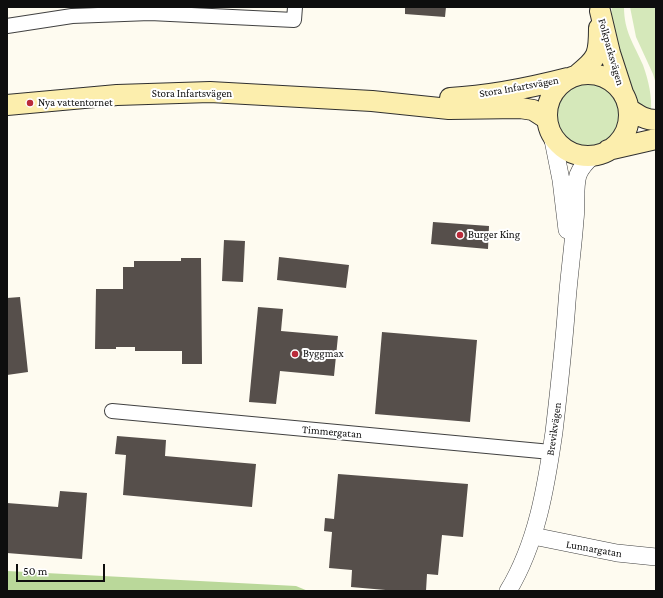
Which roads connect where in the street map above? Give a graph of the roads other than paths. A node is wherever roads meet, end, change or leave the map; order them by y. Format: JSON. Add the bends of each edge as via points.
{"nodes":[{"id":1,"x":295,"y":7,"type":"edge"},
{"id":2,"x":600,"y":9,"type":"edge"},
{"id":3,"x":7,"y":26,"type":"edge"},
{"id":4,"x":574,"y":76,"type":"junction"},
{"id":5,"x":372,"y":101,"type":"junction"},
{"id":6,"x":626,"y":101,"type":"junction"},
{"id":7,"x":8,"y":105,"type":"edge"},
{"id":8,"x":656,"y":120,"type":"edge"},
{"id":9,"x":549,"y":127,"type":"junction"},
{"id":10,"x":656,"y":139,"type":"edge"},
{"id":11,"x":600,"y":153,"type":"junction"},
{"id":12,"x":570,"y":260,"type":"junction"},
{"id":13,"x":112,"y":411,"type":"dead end"},
{"id":14,"x":551,"y":452,"type":"junction"},
{"id":15,"x":533,"y":536,"type":"junction"},
{"id":16,"x":656,"y":558,"type":"edge"},
{"id":17,"x":508,"y":591,"type":"edge"}],
"edges":[{"from":1,"to":3,"type":"street","via":[[294,20],[150,13],[72,16]]},
{"from":2,"to":4,"type":"main road","name":"Folkparksvägen","via":[[599,48],[592,63]]},
{"from":2,"to":6,"type":"main road","name":"Folkparksvägen","via":[[610,53]]},
{"from":4,"to":5,"type":"main road","name":"Stora Infartsvägen","via":[[493,93]]},
{"from":4,"to":6,"type":"main road","via":[[587,73],[604,76],[611,80]]},
{"from":4,"to":9,"type":"main road","via":[[562,82],[552,95],[546,111]]},
{"from":5,"to":7,"type":"main road","name":"Stora Infartsvägen","via":[[210,92],[117,95]]},
{"from":5,"to":9,"type":"main road","name":"Stora Infartsvägen","via":[[449,109],[520,108],[533,110]]},
{"from":6,"to":8,"type":"main road","via":[[638,116]]},
{"from":6,"to":11,"type":"main road","via":[[628,121],[625,133],[621,140]]},
{"from":9,"to":11,"type":"main road","via":[[559,144],[569,152],[584,156]]},
{"from":9,"to":12,"type":"street","name":"Brevikvägen","via":[[562,180]]},
{"from":10,"to":11,"type":"main road"},
{"from":11,"to":12,"type":"street","name":"Brevikvägen","via":[[582,167],[578,178],[576,220]]},
{"from":12,"to":14,"type":"street","name":"Brevikvägen"},
{"from":13,"to":14,"type":"street","name":"Timmergatan"},
{"from":14,"to":15,"type":"street","name":"Brevikvägen","via":[[541,509]]},
{"from":15,"to":16,"type":"street","name":"Lunnargatan"},
{"from":15,"to":17,"type":"street","name":"Brevikvägen"}]}
